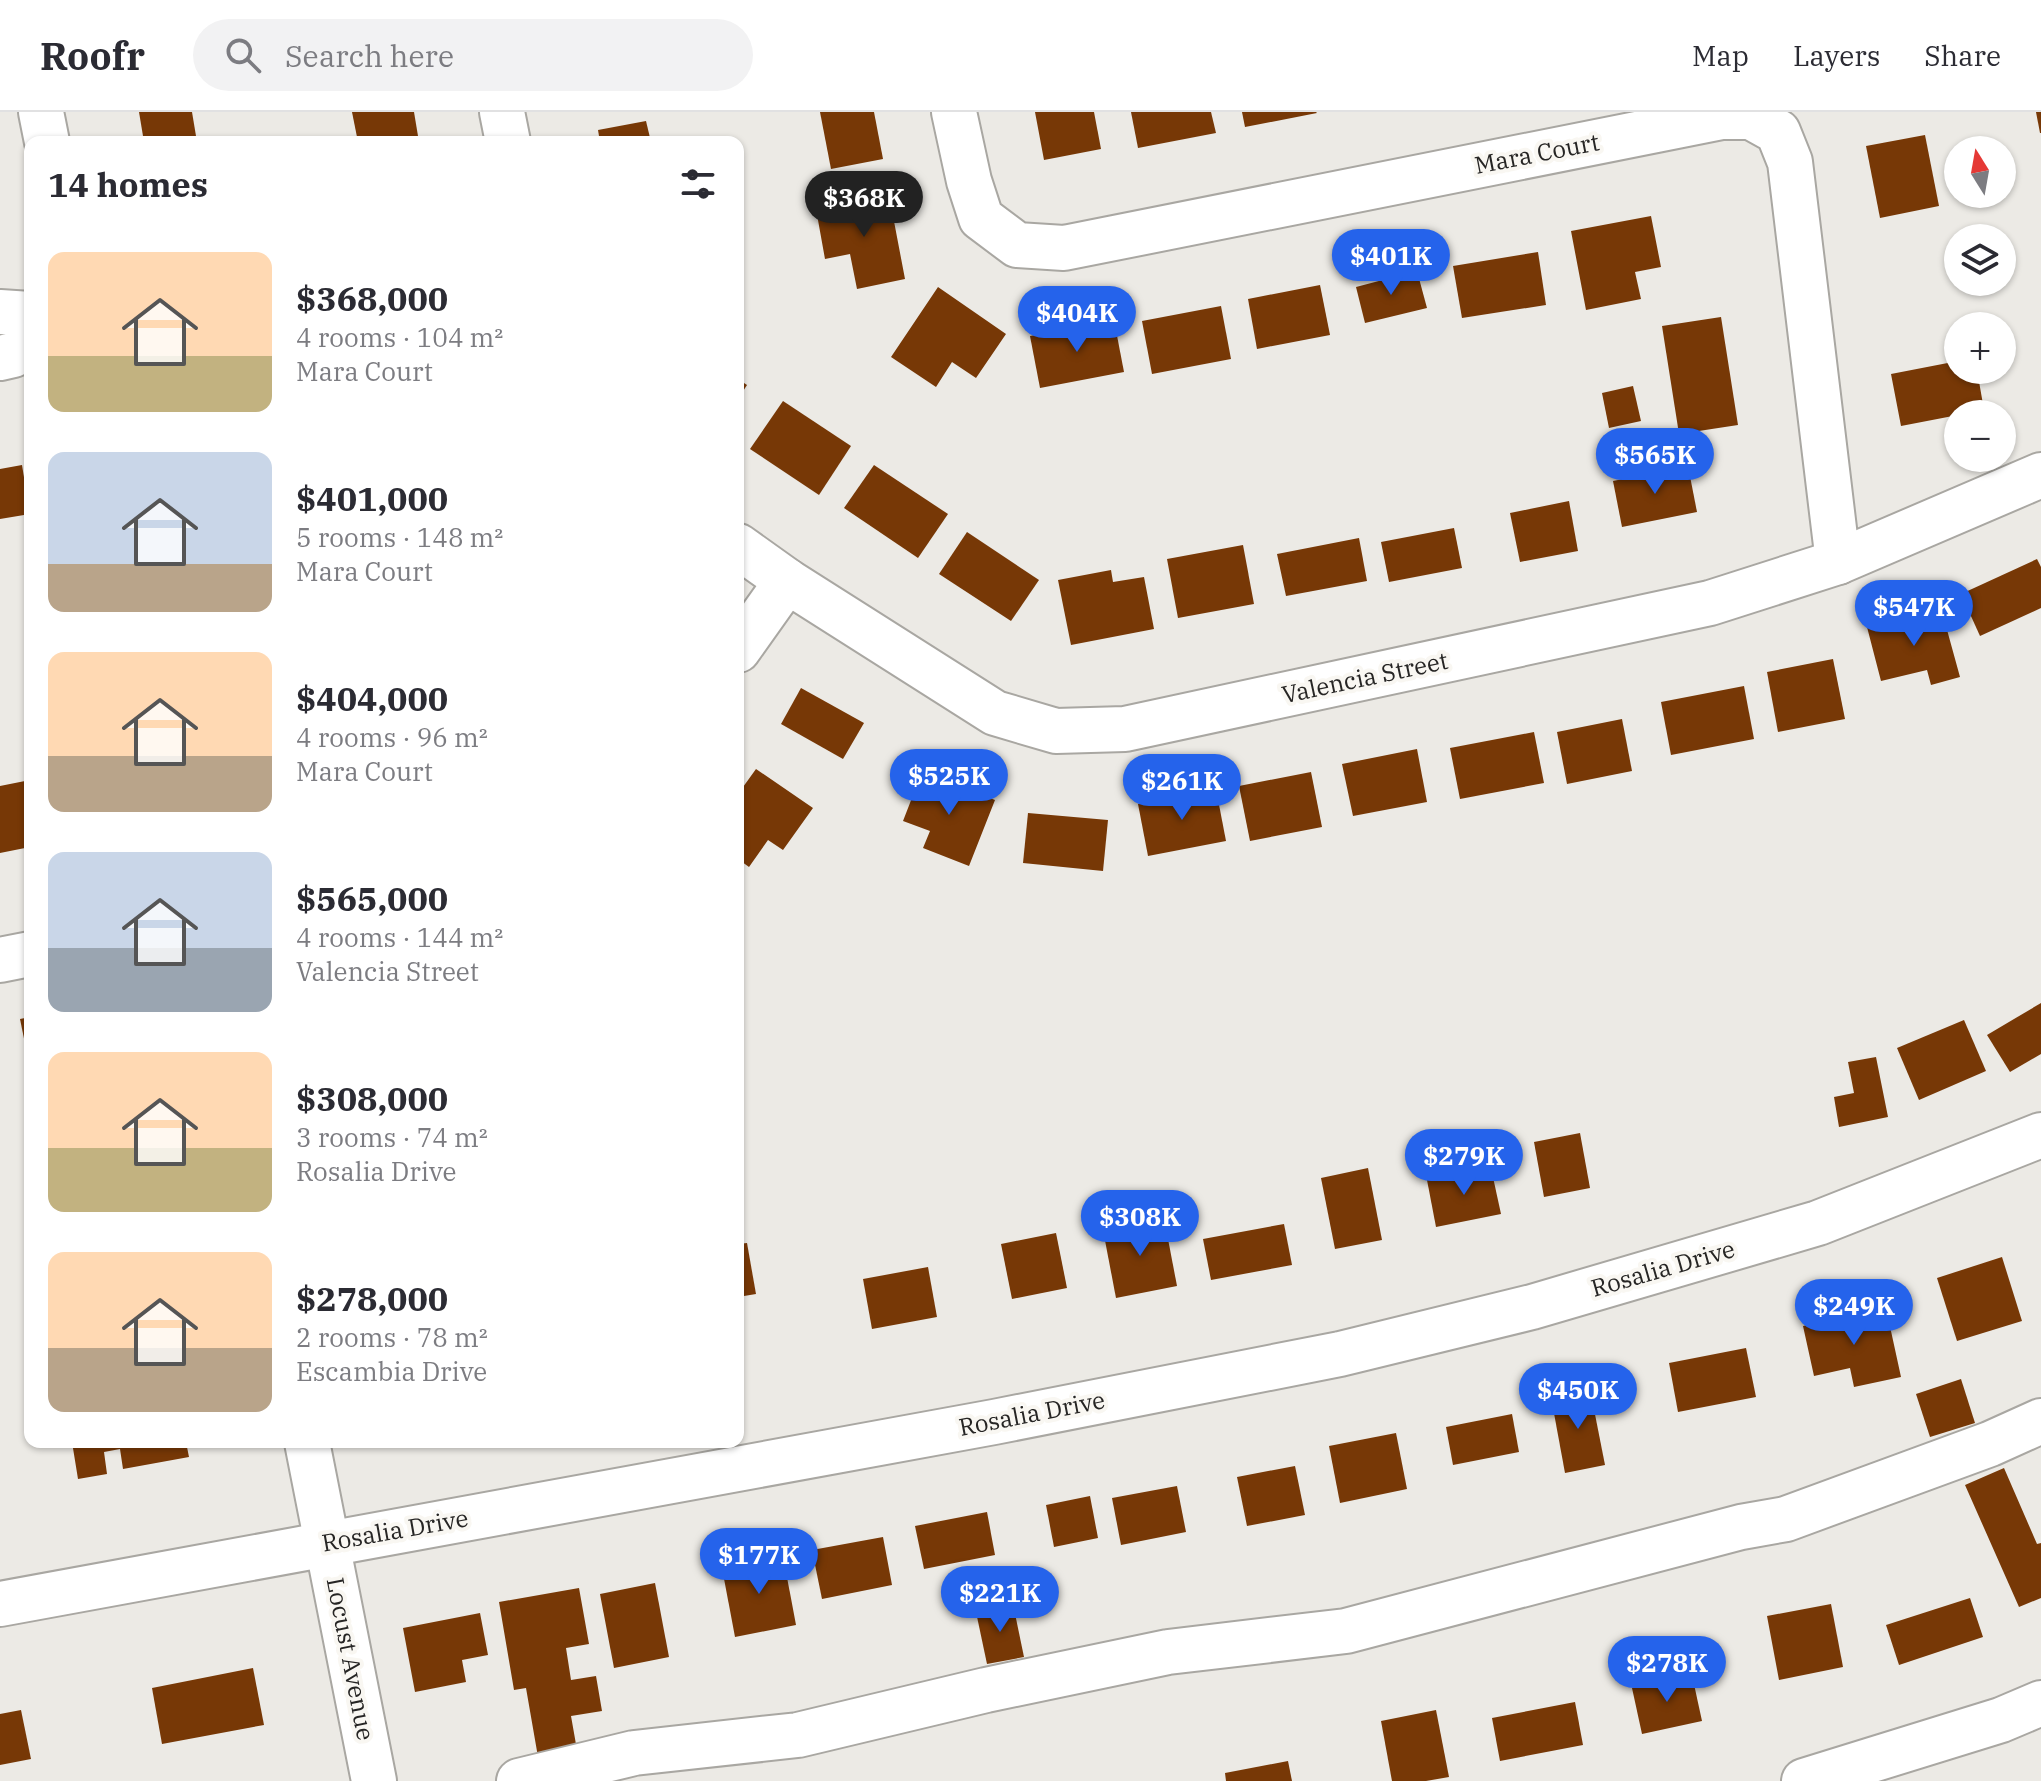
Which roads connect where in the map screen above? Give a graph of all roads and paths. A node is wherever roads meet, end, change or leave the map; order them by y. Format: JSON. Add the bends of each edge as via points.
{"nodes":[{"id":1,"x":41,"y":112,"type":"edge"},
{"id":2,"x":502,"y":112,"type":"edge"},
{"id":3,"x":954,"y":112,"type":"edge"},
{"id":4,"x":46,"y":136,"type":"edge"},
{"id":5,"x":507,"y":136,"type":"edge"},
{"id":6,"x":0,"y":312,"type":"edge"},
{"id":7,"x":24,"y":314,"type":"edge"},
{"id":8,"x":24,"y":349,"type":"edge"},
{"id":9,"x":0,"y":358,"type":"edge"},
{"id":10,"x":2041,"y":475,"type":"edge"},
{"id":11,"x":744,"y":550,"type":"edge"},
{"id":12,"x":1838,"y":562,"type":"junction"},
{"id":13,"x":787,"y":581,"type":"junction"},
{"id":14,"x":744,"y":642,"type":"edge"},
{"id":15,"x":24,"y":955,"type":"edge"},
{"id":16,"x":0,"y":960,"type":"edge"},
{"id":17,"x":2041,"y":1135,"type":"edge"},
{"id":18,"x":2041,"y":1421,"type":"edge"},
{"id":19,"x":308,"y":1448,"type":"edge"},
{"id":20,"x":328,"y":1543,"type":"junction"},
{"id":21,"x":0,"y":1604,"type":"edge"},
{"id":22,"x":2041,"y":1703,"type":"edge"},
{"id":23,"x":374,"y":1781,"type":"edge"},
{"id":24,"x":519,"y":1781,"type":"edge"},
{"id":25,"x":1804,"y":1781,"type":"edge"}],
"edges":[{"from":1,"to":4,"type":"street"},
{"from":2,"to":5,"type":"street"},
{"from":3,"to":12,"type":"street","name":"Mara Court","via":[[981,218],[1017,245],[1064,248],[1722,117],[1751,117],[1778,132],[1790,162]]},
{"from":6,"to":7,"type":"street"},
{"from":8,"to":9,"type":"street"},
{"from":10,"to":12,"type":"street","name":"Valencia Street"},
{"from":11,"to":13,"type":"street","name":"Valencia Street"},
{"from":12,"to":13,"type":"street","name":"Valencia Street","via":[[1710,603],[1511,648],[1125,729],[1070,731],[995,713]]},
{"from":13,"to":14,"type":"street"},
{"from":15,"to":16,"type":"street"},
{"from":17,"to":20,"type":"street","name":"Rosalia Drive","via":[[1818,1223],[1532,1307],[1340,1354]]},
{"from":18,"to":24,"type":"street","via":[[1786,1519],[1346,1631],[1168,1652],[798,1735],[634,1753]]},
{"from":19,"to":20,"type":"street","name":"Locust Avenue"},
{"from":20,"to":21,"type":"street","name":"Rosalia Drive"},
{"from":20,"to":23,"type":"street","name":"Locust Avenue"},
{"from":22,"to":25,"type":"street"}]}
